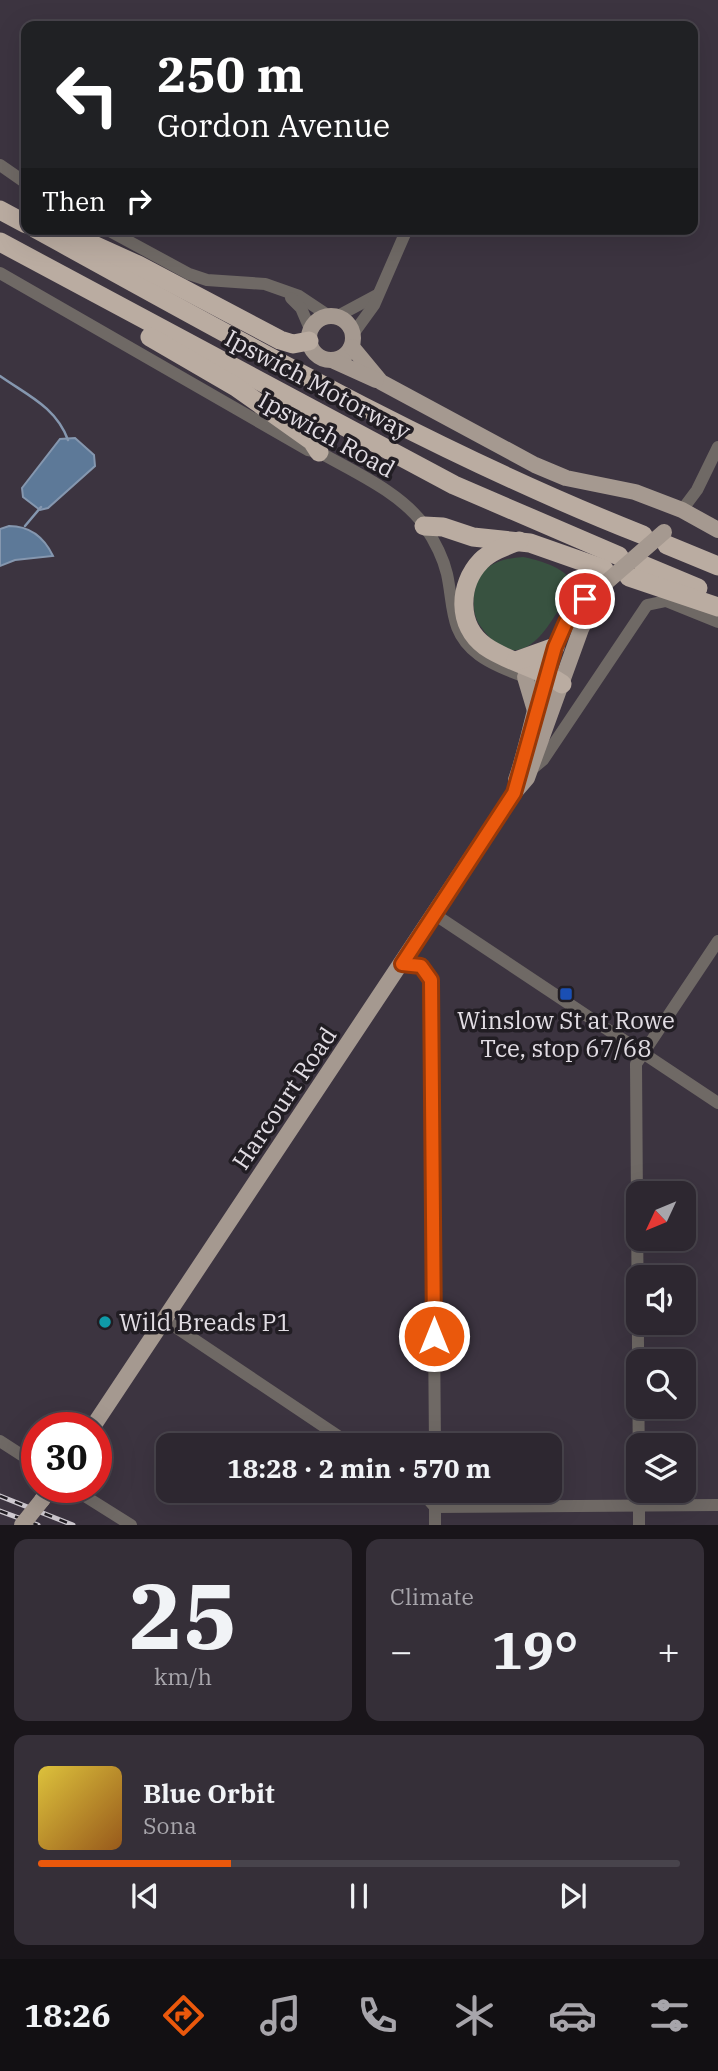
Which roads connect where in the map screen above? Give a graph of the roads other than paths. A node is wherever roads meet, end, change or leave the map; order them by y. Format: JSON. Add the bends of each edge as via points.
{"nodes":[{"id":1,"x":0,"y":164,"type":"edge"},
{"id":2,"x":21,"y":179,"type":"edge"},
{"id":3,"x":47,"y":235,"type":"edge"},
{"id":4,"x":71,"y":235,"type":"edge"},
{"id":5,"x":117,"y":235,"type":"edge"},
{"id":6,"x":404,"y":235,"type":"edge"},
{"id":7,"x":0,"y":242,"type":"edge"},
{"id":8,"x":0,"y":251,"type":"edge"},
{"id":9,"x":0,"y":273,"type":"edge"},
{"id":10,"x":284,"y":290,"type":"junction"},
{"id":11,"x":377,"y":295,"type":"junction"},
{"id":12,"x":333,"y":316,"type":"junction"},
{"id":13,"x":309,"y":335,"type":"junction"},
{"id":14,"x":352,"y":341,"type":"junction"},
{"id":15,"x":334,"y":361,"type":"junction"},
{"id":16,"x":381,"y":382,"type":"junction"},
{"id":17,"x":718,"y":447,"type":"edge"},
{"id":18,"x":319,"y":452,"type":"junction"},
{"id":19,"x":682,"y":510,"type":"junction"},
{"id":20,"x":424,"y":526,"type":"junction"},
{"id":21,"x":718,"y":530,"type":"edge"},
{"id":22,"x":643,"y":536,"type":"dead end"},
{"id":23,"x":666,"y":539,"type":"junction"},
{"id":24,"x":519,"y":541,"type":"junction"},
{"id":25,"x":718,"y":566,"type":"edge"},
{"id":26,"x":609,"y":570,"type":"junction"},
{"id":27,"x":718,"y":596,"type":"edge"},
{"id":28,"x":718,"y":607,"type":"edge"},
{"id":29,"x":718,"y":622,"type":"edge"},
{"id":30,"x":555,"y":647,"type":"junction"},
{"id":31,"x":520,"y":669,"type":"junction"},
{"id":32,"x":551,"y":681,"type":"junction"},
{"id":33,"x":536,"y":714,"type":"junction"},
{"id":34,"x":531,"y":770,"type":"junction"},
{"id":35,"x":514,"y":793,"type":"junction"},
{"id":36,"x":434,"y":914,"type":"junction"},
{"id":37,"x":718,"y":941,"type":"edge"},
{"id":38,"x":402,"y":964,"type":"junction"},
{"id":39,"x":644,"y":1054,"type":"junction"},
{"id":40,"x":718,"y":1103,"type":"edge"},
{"id":41,"x":165,"y":1320,"type":"junction"},
{"id":42,"x":103,"y":1412,"type":"edge"},
{"id":43,"x":334,"y":1433,"type":"edge"},
{"id":44,"x":435,"y":1433,"type":"edge"},
{"id":45,"x":639,"y":1433,"type":"edge"},
{"id":46,"x":0,"y":1441,"type":"edge"},
{"id":47,"x":21,"y":1455,"type":"edge"},
{"id":48,"x":39,"y":1503,"type":"edge"},
{"id":49,"x":43,"y":1503,"type":"edge"},
{"id":50,"x":96,"y":1503,"type":"edge"},
{"id":51,"x":432,"y":1503,"type":"edge"},
{"id":52,"x":435,"y":1503,"type":"edge"},
{"id":53,"x":718,"y":1505,"type":"edge"},
{"id":54,"x":639,"y":1506,"type":"junction"},
{"id":55,"x":435,"y":1507,"type":"junction"},
{"id":56,"x":22,"y":1525,"type":"edge"},
{"id":57,"x":29,"y":1525,"type":"edge"},
{"id":58,"x":131,"y":1525,"type":"edge"},
{"id":59,"x":435,"y":1525,"type":"edge"},
{"id":60,"x":639,"y":1525,"type":"edge"}],
"edges":[{"from":1,"to":2,"type":"street"},
{"from":3,"to":22,"type":"highway","name":"Ipswich Motorway","via":[[458,455]]},
{"from":4,"to":13,"type":"highway","via":[[280,340],[292,344]]},
{"from":5,"to":10,"type":"street","via":[[206,280],[243,281]]},
{"from":6,"to":11,"type":"street"},
{"from":7,"to":26,"type":"highway","name":"Ipswich Motorway"},
{"from":8,"to":18,"type":"highway","via":[[236,387],[312,441]]},
{"from":9,"to":18,"type":"street","name":"Ipswich Road","via":[[199,390]]},
{"from":10,"to":12,"type":"street"},
{"from":10,"to":13,"type":"street","via":[[301,308]]},
{"from":11,"to":12,"type":"street"},
{"from":11,"to":14,"type":"street"},
{"from":12,"to":13,"type":"main road","via":[[318,320]]},
{"from":12,"to":14,"type":"main road","via":[[347,323]]},
{"from":13,"to":15,"type":"main road","via":[[320,358]]},
{"from":14,"to":15,"type":"main road","via":[[344,356]]},
{"from":14,"to":16,"type":"main road"},
{"from":15,"to":16,"type":"main road"},
{"from":16,"to":19,"type":"main road","via":[[550,472],[635,492]]},
{"from":17,"to":19,"type":"street"},
{"from":18,"to":20,"type":"street","name":"Ipswich Road","via":[[402,503]]},
{"from":19,"to":21,"type":"main road"},
{"from":19,"to":23,"type":"main road","name":"Harcourt Road"},
{"from":20,"to":24,"type":"highway"},
{"from":20,"to":31,"type":"street","name":"Ipswich Road","via":[[445,567],[450,611],[461,638],[485,659]]},
{"from":23,"to":25,"type":"highway"},
{"from":23,"to":26,"type":"main road","name":"Harcourt Road","bridge":true},
{"from":24,"to":26,"type":"highway"},
{"from":24,"to":31,"type":"highway","via":[[482,561],[468,581],[463,607],[479,641]]},
{"from":26,"to":30,"type":"main road","name":"Harcourt Road","via":[[575,610]]},
{"from":26,"to":32,"type":"main road","name":"Harcourt Road"},
{"from":27,"to":28,"type":"highway","via":[[636,571]]},
{"from":29,"to":34,"type":"street","name":"Harcourt Road","via":[[679,605],[651,602],[642,608],[543,760]]},
{"from":30,"to":31,"type":"highway"},
{"from":30,"to":32,"type":"main road","name":"Harcourt Road"},
{"from":31,"to":32,"type":"highway"},
{"from":31,"to":33,"type":"main road"},
{"from":32,"to":33,"type":"main road","name":"Harcourt Road"},
{"from":32,"to":34,"type":"main road","name":"Harcourt Road"},
{"from":33,"to":35,"type":"main road","name":"Harcourt Road"},
{"from":34,"to":35,"type":"main road","name":"Harcourt Road"},
{"from":35,"to":36,"type":"main road","name":"Harcourt Road"},
{"from":36,"to":38,"type":"main road","name":"Harcourt Road"},
{"from":36,"to":39,"type":"street"},
{"from":37,"to":39,"type":"street"},
{"from":38,"to":41,"type":"main road","name":"Harcourt Road"},
{"from":38,"to":44,"type":"street","via":[[421,966],[431,980]]},
{"from":39,"to":40,"type":"street"},
{"from":39,"to":45,"type":"street","via":[[636,1064]]},
{"from":41,"to":42,"type":"main road","name":"Harcourt Road"},
{"from":41,"to":43,"type":"street"},
{"from":46,"to":47,"type":"street"},
{"from":48,"to":56,"type":"main road","bridge":true},
{"from":49,"to":57,"type":"main road","bridge":true},
{"from":50,"to":58,"type":"street"},
{"from":51,"to":55,"type":"street"},
{"from":52,"to":55,"type":"street"},
{"from":53,"to":54,"type":"street"},
{"from":54,"to":55,"type":"street"},
{"from":54,"to":60,"type":"street"},
{"from":55,"to":59,"type":"street"}]}
